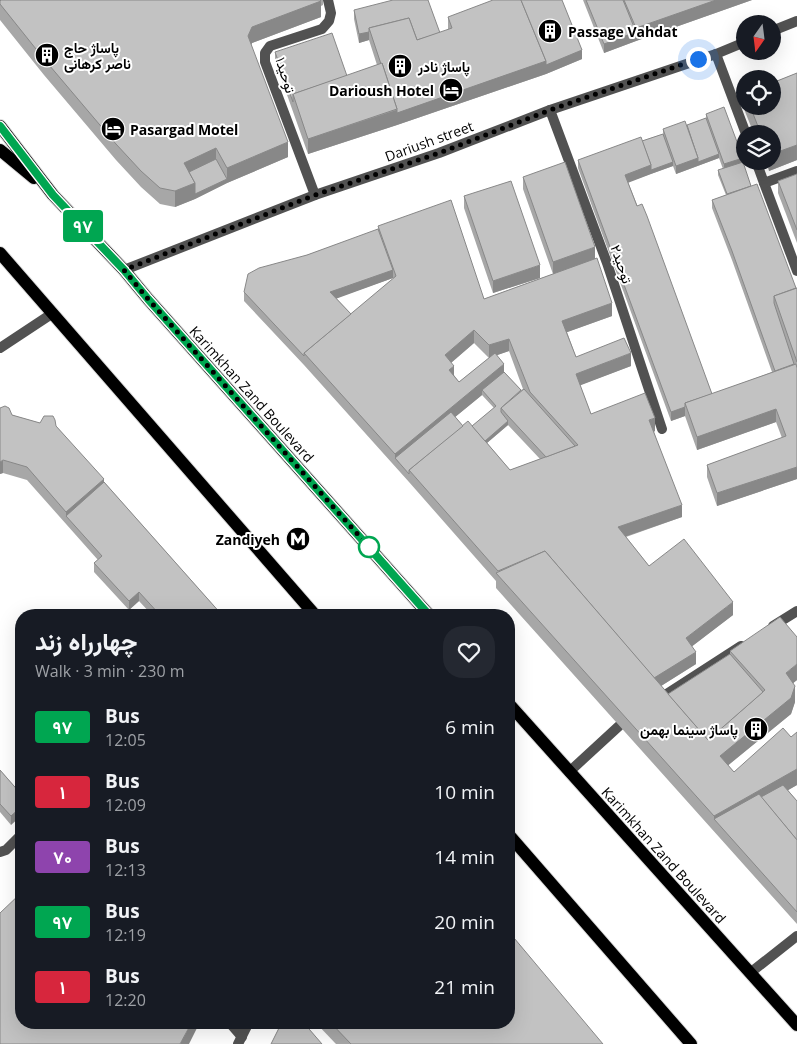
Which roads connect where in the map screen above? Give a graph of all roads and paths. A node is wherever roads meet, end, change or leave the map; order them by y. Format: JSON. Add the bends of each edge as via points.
{"nodes":[{"id":1,"x":328,"y":0,"type":"edge"},
{"id":2,"x":797,"y":21,"type":"edge"},
{"id":3,"x":781,"y":27,"type":"edge"},
{"id":4,"x":736,"y":46,"type":"edge"},
{"id":5,"x":716,"y":54,"type":"junction"},
{"id":6,"x":550,"y":110,"type":"junction"},
{"id":7,"x":743,"y":125,"type":"edge"},
{"id":8,"x":0,"y":126,"type":"edge"},
{"id":9,"x":0,"y":150,"type":"edge"},
{"id":10,"x":759,"y":170,"type":"edge"},
{"id":11,"x":797,"y":171,"type":"edge"},
{"id":12,"x":764,"y":183,"type":"junction"},
{"id":13,"x":53,"y":195,"type":"junction"},
{"id":14,"x":315,"y":195,"type":"junction"},
{"id":15,"x":0,"y":253,"type":"edge"},
{"id":16,"x":124,"y":270,"type":"junction"},
{"id":17,"x":797,"y":271,"type":"edge"},
{"id":18,"x":53,"y":313,"type":"junction"},
{"id":19,"x":0,"y":348,"type":"edge"},
{"id":20,"x":662,"y":430,"type":"dead end"},
{"id":21,"x":310,"y":609,"type":"edge"},
{"id":22,"x":424,"y":609,"type":"edge"},
{"id":23,"x":797,"y":611,"type":"edge"},
{"id":24,"x":765,"y":631,"type":"edge"},
{"id":25,"x":748,"y":642,"type":"edge"},
{"id":26,"x":660,"y":699,"type":"edge"},
{"id":27,"x":515,"y":711,"type":"edge"},
{"id":28,"x":619,"y":726,"type":"edge"},
{"id":29,"x":569,"y":772,"type":"junction"},
{"id":30,"x":15,"y":841,"type":"edge"},
{"id":31,"x":515,"y":842,"type":"edge"},
{"id":32,"x":0,"y":852,"type":"edge"},
{"id":33,"x":797,"y":936,"type":"edge"},
{"id":34,"x":750,"y":972,"type":"junction"},
{"id":35,"x":797,"y":1026,"type":"edge"},
{"id":36,"x":233,"y":1029,"type":"edge"},
{"id":37,"x":240,"y":1040,"type":"edge"},
{"id":38,"x":691,"y":1044,"type":"edge"}],
"edges":[{"from":1,"to":14,"type":"street","name":"توحید۱","via":[[331,13],[322,29],[270,46],[264,62]]},
{"from":2,"to":3,"type":"street"},
{"from":4,"to":5,"type":"street","name":"Dariush street"},
{"from":5,"to":6,"type":"street","name":"Dariush street"},
{"from":5,"to":7,"type":"street"},
{"from":6,"to":14,"type":"street","name":"Dariush street","via":[[439,153]]},
{"from":6,"to":20,"type":"street","name":"توحید۲","via":[[607,263]]},
{"from":8,"to":13,"type":"main road","name":"Karimkhan Zand Boulevard"},
{"from":9,"to":13,"type":"main road","name":"Karimkhan Zand Boulevard"},
{"from":10,"to":12,"type":"street"},
{"from":11,"to":12,"type":"street"},
{"from":12,"to":17,"type":"street"},
{"from":13,"to":16,"type":"main road","name":"Karimkhan Zand Boulevard"},
{"from":14,"to":16,"type":"street","name":"Dariush street"},
{"from":15,"to":18,"type":"main road"},
{"from":16,"to":22,"type":"main road","name":"Karimkhan Zand Boulevard"},
{"from":18,"to":19,"type":"street"},
{"from":18,"to":21,"type":"main road"},
{"from":23,"to":24,"type":"street"},
{"from":25,"to":26,"type":"street"},
{"from":27,"to":29,"type":"main road","name":"Karimkhan Zand Boulevard"},
{"from":28,"to":29,"type":"street"},
{"from":29,"to":34,"type":"main road","name":"Karimkhan Zand Boulevard"},
{"from":30,"to":32,"type":"street"},
{"from":31,"to":38,"type":"main road"},
{"from":33,"to":34,"type":"street"},
{"from":34,"to":35,"type":"main road","name":"Karimkhan Zand Boulevard"},
{"from":36,"to":37,"type":"street"}]}
